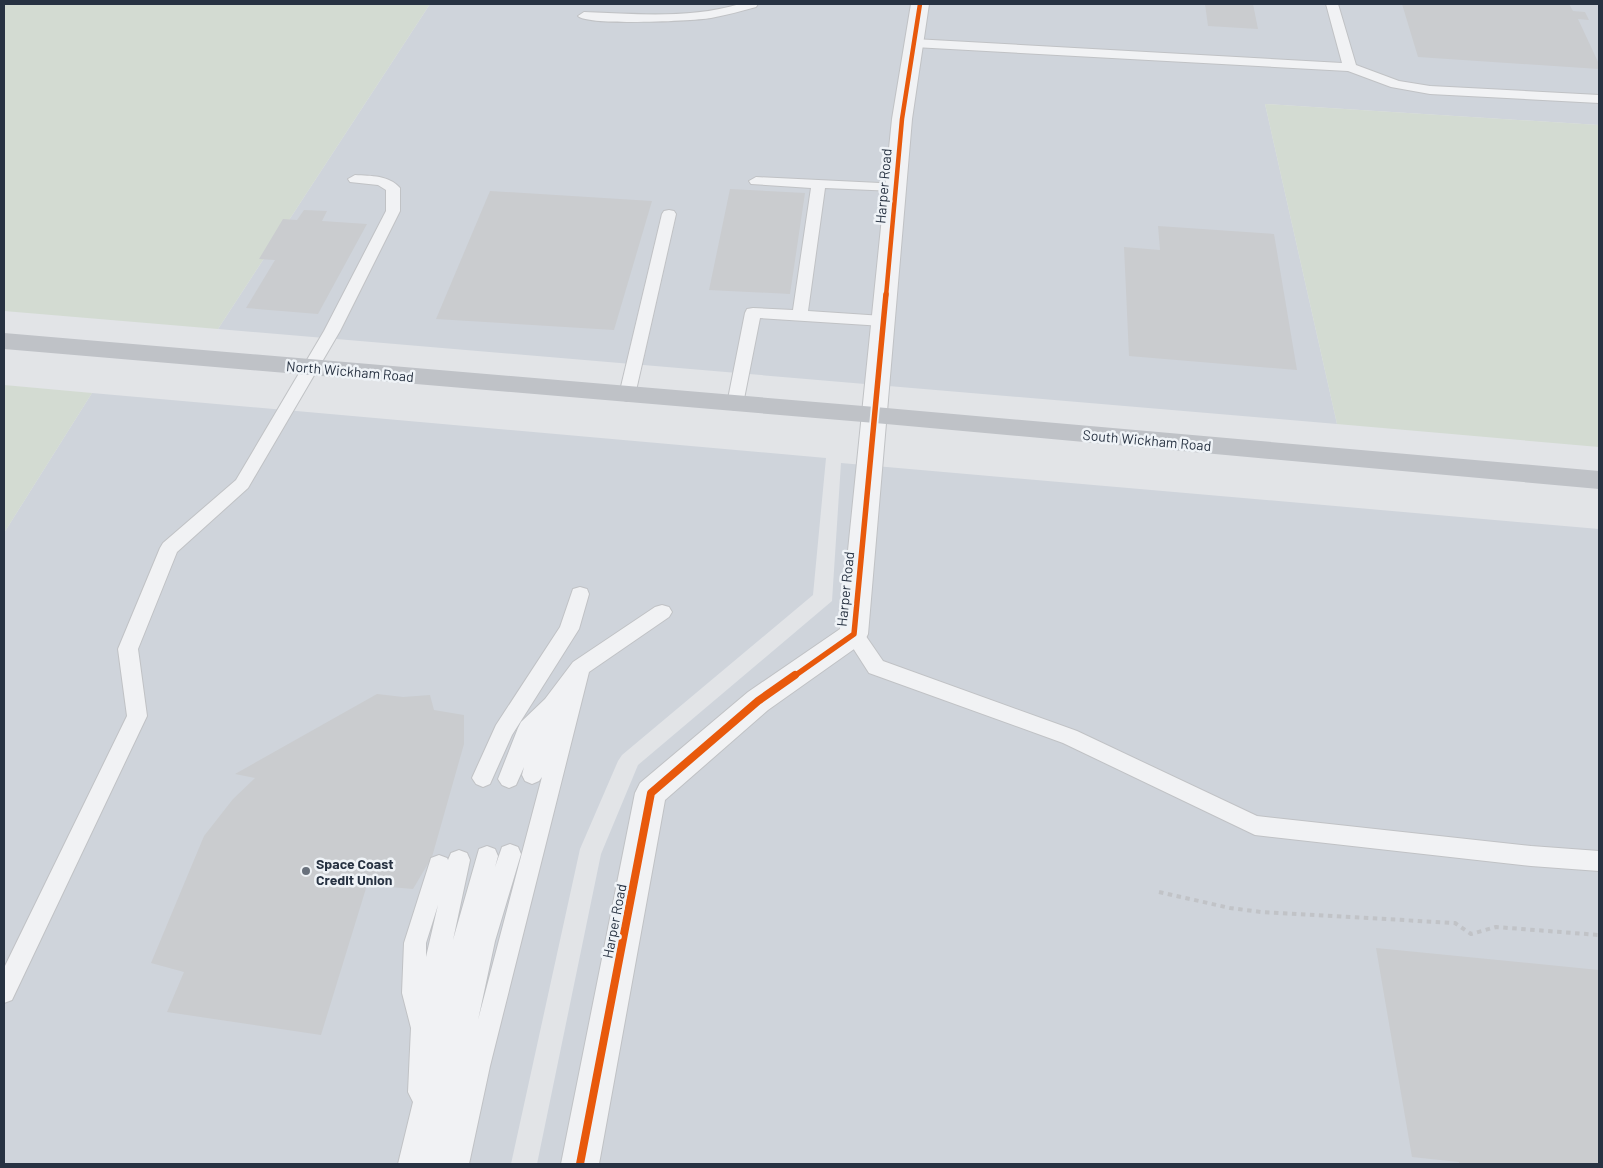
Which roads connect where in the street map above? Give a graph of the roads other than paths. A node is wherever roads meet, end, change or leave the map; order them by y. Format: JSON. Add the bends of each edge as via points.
{"nodes":[{"id":1,"x":752,"y":4,"type":"edge"},
{"id":2,"x":920,"y":4,"type":"edge"},
{"id":3,"x":1332,"y":4,"type":"edge"},
{"id":4,"x":584,"y":16,"type":"dead end"},
{"id":5,"x":914,"y":43,"type":"junction"},
{"id":6,"x":1350,"y":68,"type":"junction"},
{"id":7,"x":1599,"y":99,"type":"edge"},
{"id":8,"x":355,"y":179,"type":"dead end"},
{"id":9,"x":756,"y":180,"type":"dead end"},
{"id":10,"x":819,"y":184,"type":"junction"},
{"id":11,"x":895,"y":187,"type":"junction"},
{"id":12,"x":670,"y":214,"type":"dead end"},
{"id":13,"x":800,"y":316,"type":"junction"},
{"id":14,"x":883,"y":321,"type":"junction"},
{"id":15,"x":4,"y":341,"type":"edge"},
{"id":16,"x":310,"y":368,"type":"junction"},
{"id":17,"x":627,"y":395,"type":"junction"},
{"id":18,"x":695,"y":400,"type":"joint"},
{"id":19,"x":735,"y":404,"type":"junction"},
{"id":20,"x":875,"y":415,"type":"junction"},
{"id":21,"x":1599,"y":480,"type":"edge"},
{"id":22,"x":580,"y":594,"type":"dead end"},
{"id":23,"x":662,"y":612,"type":"dead end"},
{"id":24,"x":854,"y":634,"type":"junction"},
{"id":25,"x":580,"y":668,"type":"junction"},
{"id":26,"x":552,"y":705,"type":"junction"},
{"id":27,"x":479,"y":774,"type":"dead end"},
{"id":28,"x":532,"y":775,"type":"dead end"},
{"id":29,"x":509,"y":779,"type":"dead end"},
{"id":30,"x":1599,"y":861,"type":"edge"},
{"id":31,"x":449,"y":862,"type":"dead end"},
{"id":32,"x":4,"y":992,"type":"edge"},
{"id":33,"x":418,"y":1133,"type":"junction"},
{"id":34,"x":411,"y":1164,"type":"edge"},
{"id":35,"x":433,"y":1164,"type":"edge"},
{"id":36,"x":456,"y":1164,"type":"edge"},
{"id":37,"x":580,"y":1164,"type":"edge"}],
"edges":[{"from":1,"to":4,"type":"lane","via":[[711,14],[646,19]]},
{"from":2,"to":5,"type":"street","name":"Harper Road"},
{"from":3,"to":6,"type":"lane"},
{"from":5,"to":6,"type":"lane"},
{"from":5,"to":11,"type":"street","name":"Harper Road"},
{"from":6,"to":7,"type":"lane","via":[[1396,84],[1430,90]]},
{"from":8,"to":16,"type":"lane","via":[[381,181],[393,188],[393,211]]},
{"from":9,"to":10,"type":"lane"},
{"from":10,"to":11,"type":"lane"},
{"from":10,"to":13,"type":"lane"},
{"from":11,"to":14,"type":"street","name":"Harper Road"},
{"from":12,"to":17,"type":"lane"},
{"from":13,"to":14,"type":"lane"},
{"from":13,"to":19,"type":"lane","via":[[753,313]]},
{"from":14,"to":20,"type":"street","name":"Harper Road"},
{"from":15,"to":16,"type":"main road","name":"North Wickham Road"},
{"from":16,"to":17,"type":"main road","name":"North Wickham Road"},
{"from":16,"to":32,"type":"lane","via":[[242,484],[169,548],[128,649],[137,716]]},
{"from":17,"to":18,"type":"main road","name":"North Wickham Road"},
{"from":18,"to":19,"type":"main road","name":"South Wickham Road"},
{"from":19,"to":20,"type":"main road","name":"South Wickham Road"},
{"from":20,"to":21,"type":"main road","name":"South Wickham Road"},
{"from":20,"to":24,"type":"street","name":"Harper Road"},
{"from":22,"to":27,"type":"lane","via":[[569,629],[536,680],[516,699]]},
{"from":23,"to":25,"type":"lane"},
{"from":24,"to":30,"type":"lane","via":[[876,668],[1070,737],[1255,826]]},
{"from":24,"to":37,"type":"street","name":"Harper Road","via":[[758,700],[651,793]]},
{"from":25,"to":26,"type":"lane"},
{"from":25,"to":36,"type":"lane"},
{"from":26,"to":28,"type":"lane"},
{"from":26,"to":29,"type":"lane","via":[[528,728]]},
{"from":31,"to":33,"type":"lane","via":[[422,1030]]},
{"from":33,"to":34,"type":"lane"},
{"from":33,"to":35,"type":"lane","via":[[460,957],[498,855],[484,941]]}]}
